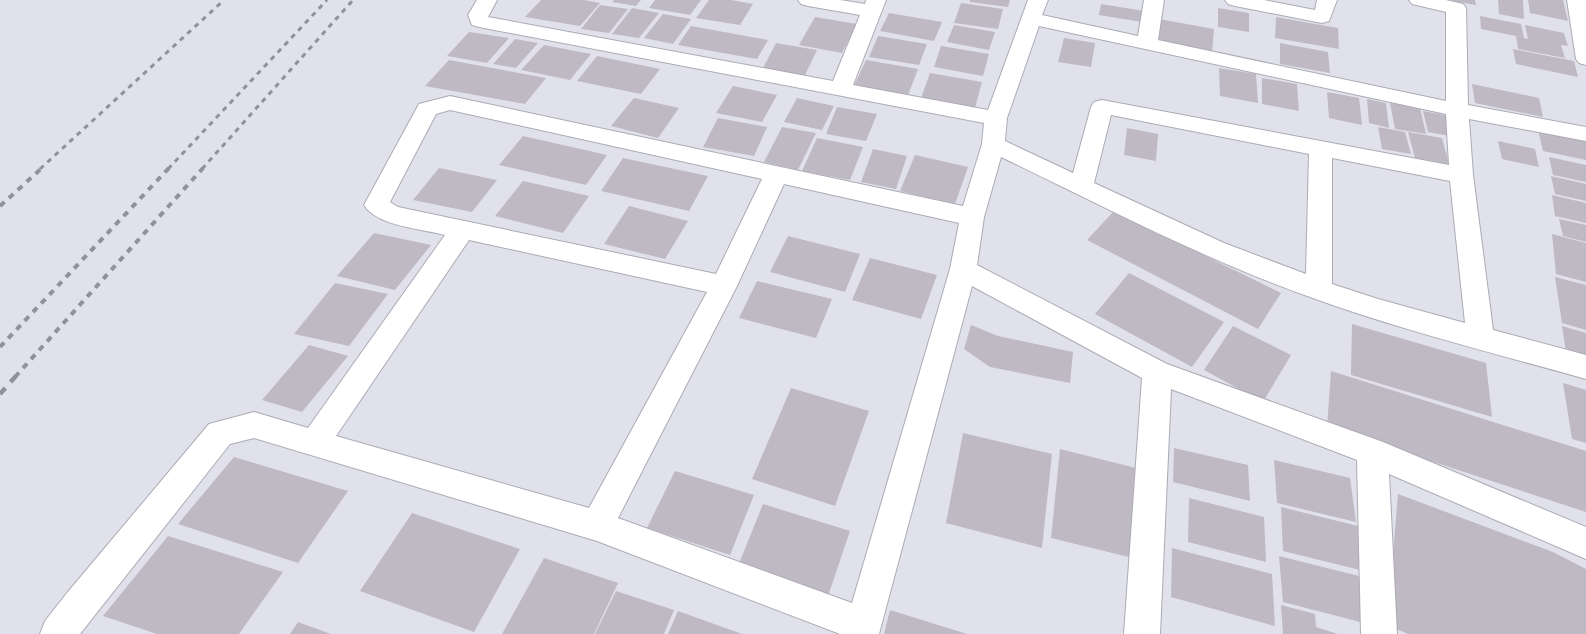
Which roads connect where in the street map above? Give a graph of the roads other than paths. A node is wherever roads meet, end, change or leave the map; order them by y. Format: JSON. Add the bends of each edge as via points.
{"nodes":[{"id":1,"x":487,"y":0,"type":"edge"},
{"id":2,"x":808,"y":0,"type":"edge"},
{"id":3,"x":1154,"y":0,"type":"edge"},
{"id":4,"x":1235,"y":0,"type":"edge"},
{"id":5,"x":1327,"y":0,"type":"edge"},
{"id":6,"x":1419,"y":0,"type":"edge"},
{"id":7,"x":1577,"y":0,"type":"edge"},
{"id":8,"x":873,"y":6,"type":"edge"},
{"id":9,"x":1035,"y":9,"type":"edge"},
{"id":10,"x":1148,"y":43,"type":"junction"},
{"id":11,"x":1586,"y":60,"type":"edge"},
{"id":12,"x":841,"y":87,"type":"junction"},
{"id":13,"x":1457,"y":110,"type":"junction"},
{"id":14,"x":996,"y":118,"type":"junction"},
{"id":15,"x":1586,"y":134,"type":"edge"},
{"id":16,"x":993,"y":144,"type":"junction"},
{"id":17,"x":1321,"y":149,"type":"junction"},
{"id":18,"x":776,"y":175,"type":"junction"},
{"id":19,"x":1461,"y":175,"type":"junction"},
{"id":20,"x":1081,"y":186,"type":"junction"},
{"id":21,"x":972,"y":217,"type":"junction"},
{"id":22,"x":462,"y":230,"type":"junction"},
{"id":23,"x":963,"y":269,"type":"junction"},
{"id":24,"x":724,"y":286,"type":"junction"},
{"id":25,"x":1319,"y":290,"type":"junction"},
{"id":26,"x":1480,"y":336,"type":"junction"},
{"id":27,"x":1586,"y":367,"type":"edge"},
{"id":28,"x":1157,"y":372,"type":"junction"},
{"id":29,"x":315,"y":442,"type":"junction"},
{"id":30,"x":1372,"y":452,"type":"junction"},
{"id":31,"x":597,"y":526,"type":"junction"},
{"id":32,"x":1586,"y":543,"type":"edge"},
{"id":33,"x":862,"y":630,"type":"edge"},
{"id":34,"x":58,"y":634,"type":"edge"},
{"id":35,"x":1142,"y":634,"type":"edge"},
{"id":36,"x":1379,"y":634,"type":"edge"}],
"edges":[{"from":1,"to":12,"type":"street","via":[[478,15],[479,21]]},
{"from":2,"to":8,"type":"street"},
{"from":3,"to":10,"type":"street"},
{"from":4,"to":5,"type":"street","via":[[1322,17]]},
{"from":6,"to":13,"type":"street","via":[[1456,8]]},
{"from":7,"to":11,"type":"street"},
{"from":8,"to":12,"type":"street"},
{"from":9,"to":10,"type":"street"},
{"from":9,"to":14,"type":"street"},
{"from":10,"to":13,"type":"street"},
{"from":12,"to":14,"type":"street"},
{"from":13,"to":15,"type":"street"},
{"from":13,"to":19,"type":"street"},
{"from":14,"to":16,"type":"street"},
{"from":16,"to":20,"type":"street"},
{"from":16,"to":21,"type":"street"},
{"from":17,"to":19,"type":"street"},
{"from":17,"to":20,"type":"street","via":[[1102,107]]},
{"from":17,"to":25,"type":"street"},
{"from":18,"to":21,"type":"street"},
{"from":18,"to":22,"type":"street","via":[[450,103],[427,109],[376,205],[391,214]]},
{"from":18,"to":24,"type":"street"},
{"from":19,"to":26,"type":"street"},
{"from":20,"to":25,"type":"street","via":[[1214,250]]},
{"from":21,"to":23,"type":"street"},
{"from":22,"to":24,"type":"street"},
{"from":22,"to":29,"type":"street"},
{"from":23,"to":28,"type":"street"},
{"from":23,"to":33,"type":"street"},
{"from":24,"to":31,"type":"street"},
{"from":25,"to":26,"type":"street","via":[[1376,309]]},
{"from":26,"to":27,"type":"street"},
{"from":28,"to":30,"type":"street"},
{"from":28,"to":35,"type":"street"},
{"from":29,"to":31,"type":"street"},
{"from":29,"to":34,"type":"street","via":[[254,425],[220,433]]},
{"from":30,"to":32,"type":"street"},
{"from":30,"to":36,"type":"street"},
{"from":31,"to":33,"type":"street"}]}
